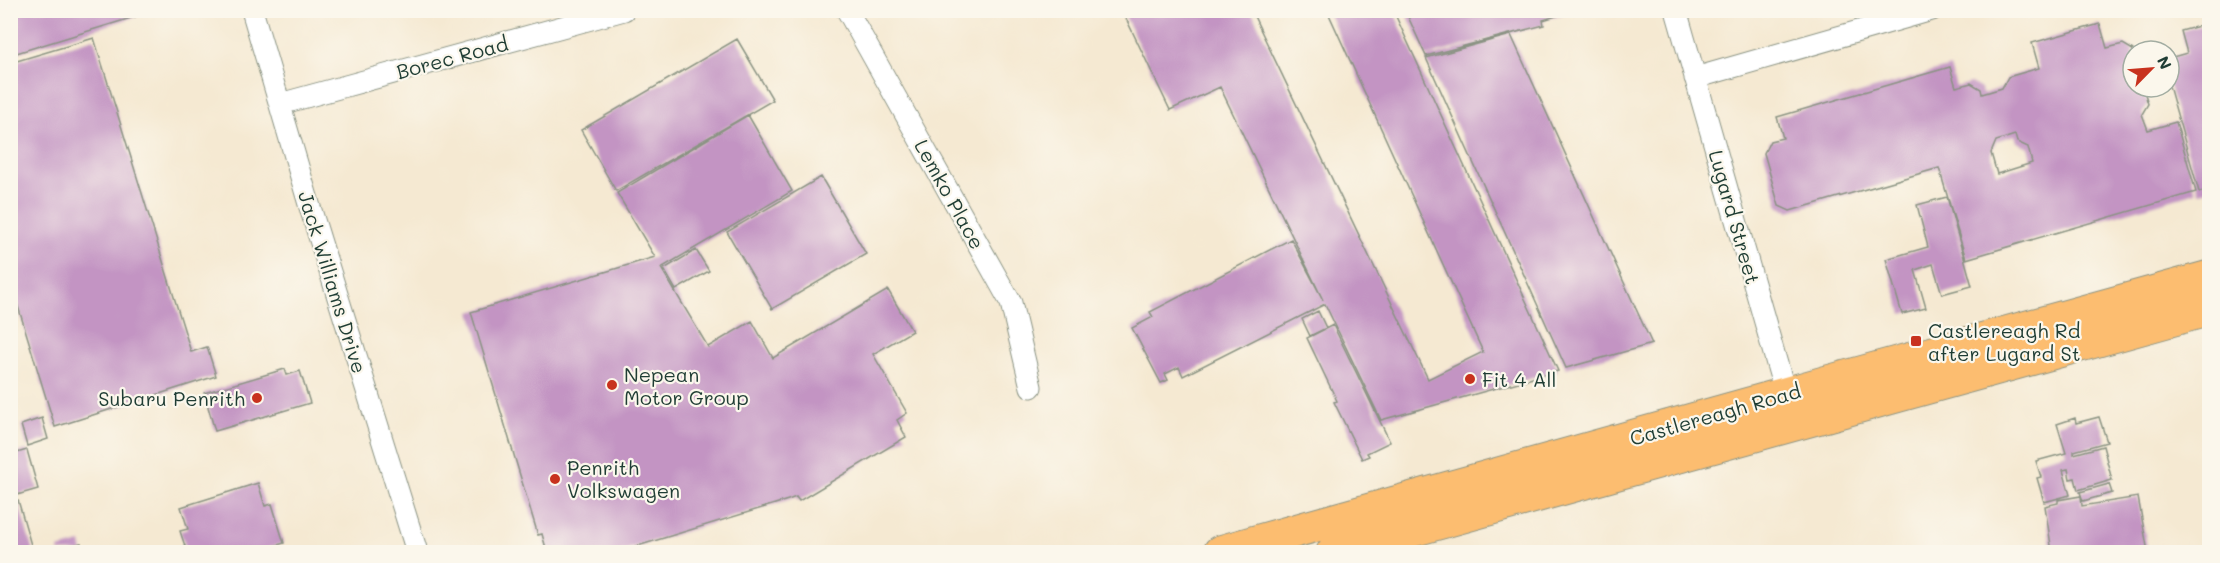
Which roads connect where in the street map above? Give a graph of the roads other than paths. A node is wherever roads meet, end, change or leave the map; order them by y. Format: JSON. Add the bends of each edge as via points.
{"nodes":[{"id":1,"x":252,"y":10,"type":"edge"},
{"id":2,"x":624,"y":10,"type":"edge"},
{"id":3,"x":847,"y":10,"type":"edge"},
{"id":4,"x":1676,"y":10,"type":"edge"},
{"id":5,"x":1932,"y":10,"type":"edge"},
{"id":6,"x":1695,"y":78,"type":"junction"},
{"id":7,"x":280,"y":104,"type":"junction"},
{"id":8,"x":2210,"y":278,"type":"edge"},
{"id":9,"x":2210,"y":309,"type":"edge"},
{"id":10,"x":1031,"y":387,"type":"dead end"},
{"id":11,"x":1790,"y":409,"type":"junction"},
{"id":12,"x":417,"y":552,"type":"edge"},
{"id":13,"x":1220,"y":552,"type":"edge"},
{"id":14,"x":1333,"y":552,"type":"edge"}],
"edges":[{"from":1,"to":7,"type":"street","name":"Jack Williams Drive"},
{"from":2,"to":7,"type":"street","name":"Borec Road"},
{"from":3,"to":10,"type":"street","name":"Lemko Place","via":[[1011,303]]},
{"from":4,"to":6,"type":"street","name":"Lugard Street"},
{"from":5,"to":6,"type":"street"},
{"from":6,"to":11,"type":"street","name":"Lugard Street"},
{"from":7,"to":12,"type":"street","name":"Jack Williams Drive"},
{"from":8,"to":11,"type":"main road","name":"Castlereagh Road"},
{"from":9,"to":11,"type":"main road","name":"Castlereagh Road"},
{"from":11,"to":13,"type":"main road","name":"Castlereagh Road"},
{"from":11,"to":14,"type":"main road","name":"Castlereagh Road"}]}
